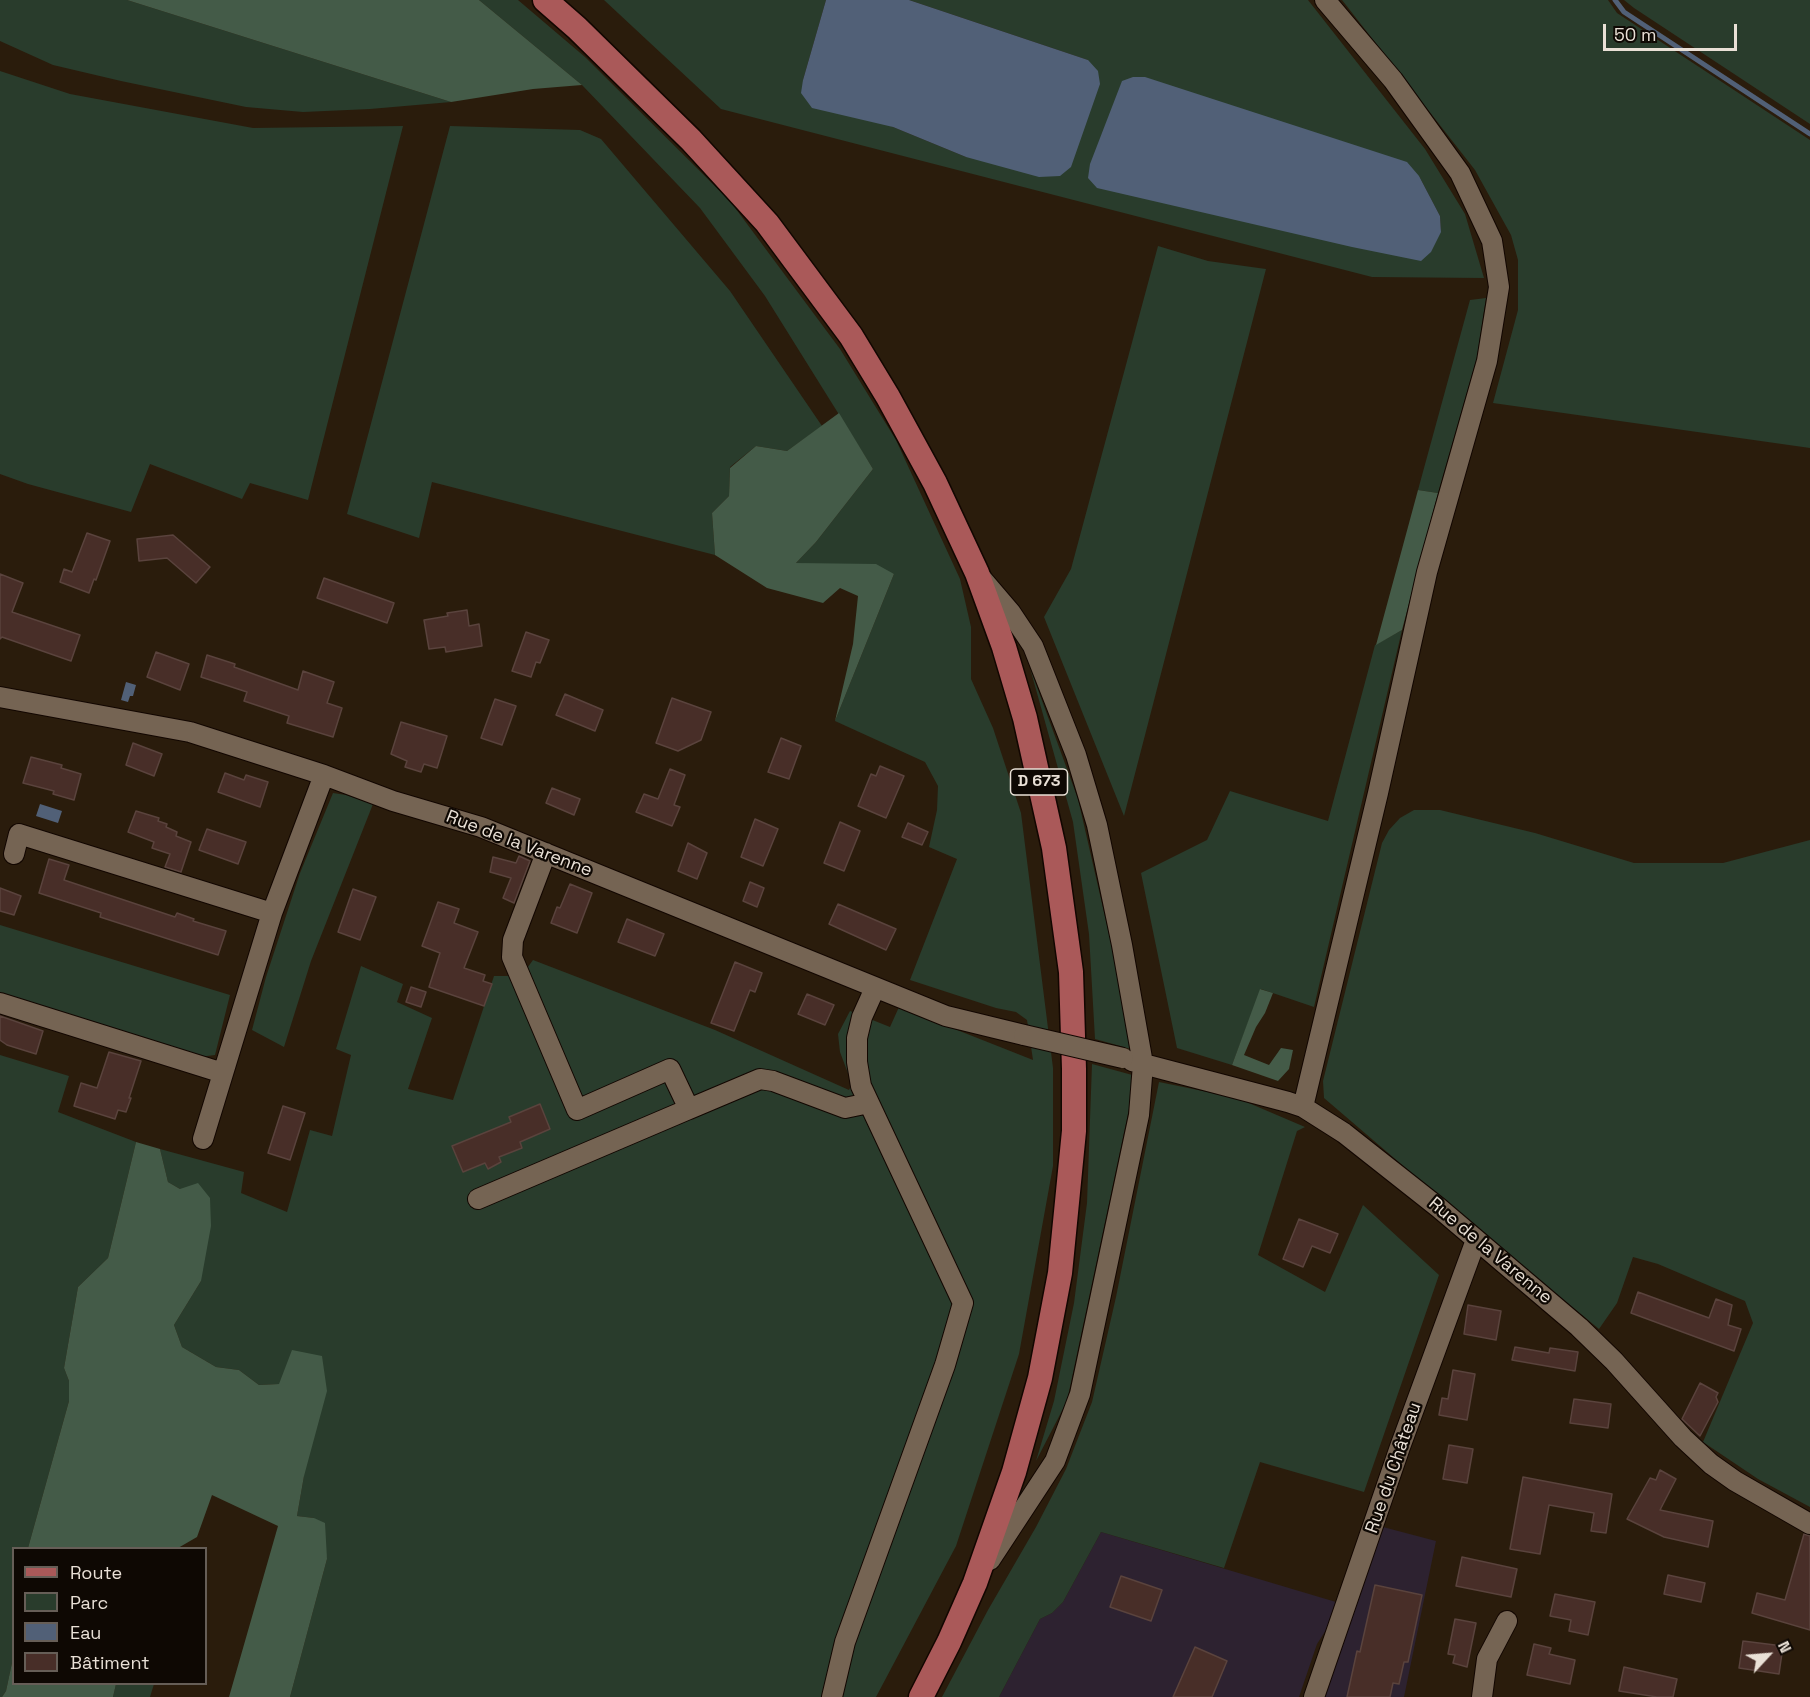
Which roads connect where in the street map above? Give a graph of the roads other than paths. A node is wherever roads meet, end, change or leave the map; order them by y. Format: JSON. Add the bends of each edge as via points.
{"nodes":[{"id":1,"x":545,"y":0,"type":"edge"},
{"id":2,"x":1325,"y":0,"type":"edge"},
{"id":3,"x":977,"y":573,"type":"junction"},
{"id":4,"x":0,"y":697,"type":"edge"},
{"id":5,"x":324,"y":775,"type":"junction"},
{"id":6,"x":546,"y":853,"type":"junction"},
{"id":7,"x":14,"y":854,"type":"dead end"},
{"id":8,"x":272,"y":913,"type":"junction"},
{"id":9,"x":875,"y":988,"type":"junction"},
{"id":10,"x":0,"y":1004,"type":"edge"},
{"id":11,"x":1143,"y":1064,"type":"junction"},
{"id":12,"x":223,"y":1073,"type":"junction"},
{"id":13,"x":869,"y":1103,"type":"junction"},
{"id":14,"x":1303,"y":1107,"type":"junction"},
{"id":15,"x":689,"y":1109,"type":"junction"},
{"id":16,"x":203,"y":1139,"type":"dead end"},
{"id":17,"x":478,"y":1199,"type":"dead end"},
{"id":18,"x":1476,"y":1240,"type":"junction"},
{"id":19,"x":1810,"y":1524,"type":"edge"},
{"id":20,"x":975,"y":1583,"type":"junction"},
{"id":21,"x":1506,"y":1621,"type":"dead end"},
{"id":22,"x":832,"y":1697,"type":"edge"},
{"id":23,"x":921,"y":1697,"type":"edge"},
{"id":24,"x":1314,"y":1697,"type":"edge"},
{"id":25,"x":1482,"y":1697,"type":"edge"}],
"edges":[{"from":1,"to":3,"type":"main road","number":"D 673","via":[[692,140],[767,223],[851,336],[888,397],[935,483]]},
{"from":2,"to":14,"type":"street","via":[[1393,80],[1460,173],[1492,240],[1498,287],[1487,361],[1427,572]]},
{"from":3,"to":11,"type":"street","via":[[1033,646],[1076,755],[1097,825]]},
{"from":3,"to":20,"type":"main road","number":"D 673","via":[[1024,718],[1054,848],[1071,972],[1074,1131],[1060,1274],[1040,1378],[1014,1472]]},
{"from":4,"to":5,"type":"street","name":"Rue de la Varenne","via":[[190,732]]},
{"from":5,"to":6,"type":"street","name":"Rue de la Varenne","via":[[393,801],[481,826]]},
{"from":5,"to":8,"type":"street"},
{"from":6,"to":9,"type":"street","name":"Rue de la Varenne"},
{"from":6,"to":15,"type":"street","via":[[513,940],[512,957],[577,1110],[670,1069]]},
{"from":7,"to":8,"type":"street","via":[[19,834]]},
{"from":8,"to":12,"type":"street"},
{"from":9,"to":11,"type":"street","name":"Rue de la Varenne","bridge":true,"via":[[946,1016]]},
{"from":9,"to":13,"type":"street","via":[[857,1038],[861,1086]]},
{"from":10,"to":12,"type":"street"},
{"from":11,"to":14,"type":"street","name":"Rue de la Varenne"},
{"from":11,"to":20,"type":"street","via":[[1139,1115],[1080,1394],[1055,1461]]},
{"from":12,"to":16,"type":"street"},
{"from":13,"to":15,"type":"street","via":[[845,1108],[760,1079]]},
{"from":13,"to":22,"type":"street","via":[[963,1303],[945,1365],[845,1642]]},
{"from":14,"to":18,"type":"street","name":"Rue de la Varenne","via":[[1369,1150]]},
{"from":15,"to":17,"type":"street"},
{"from":18,"to":19,"type":"street","name":"Rue de la Varenne","via":[[1597,1343],[1711,1464]]},
{"from":18,"to":24,"type":"street","name":"Rue du Château"},
{"from":20,"to":23,"type":"main road","number":"D 673"},
{"from":21,"to":25,"type":"street","via":[[1487,1659]]}]}
